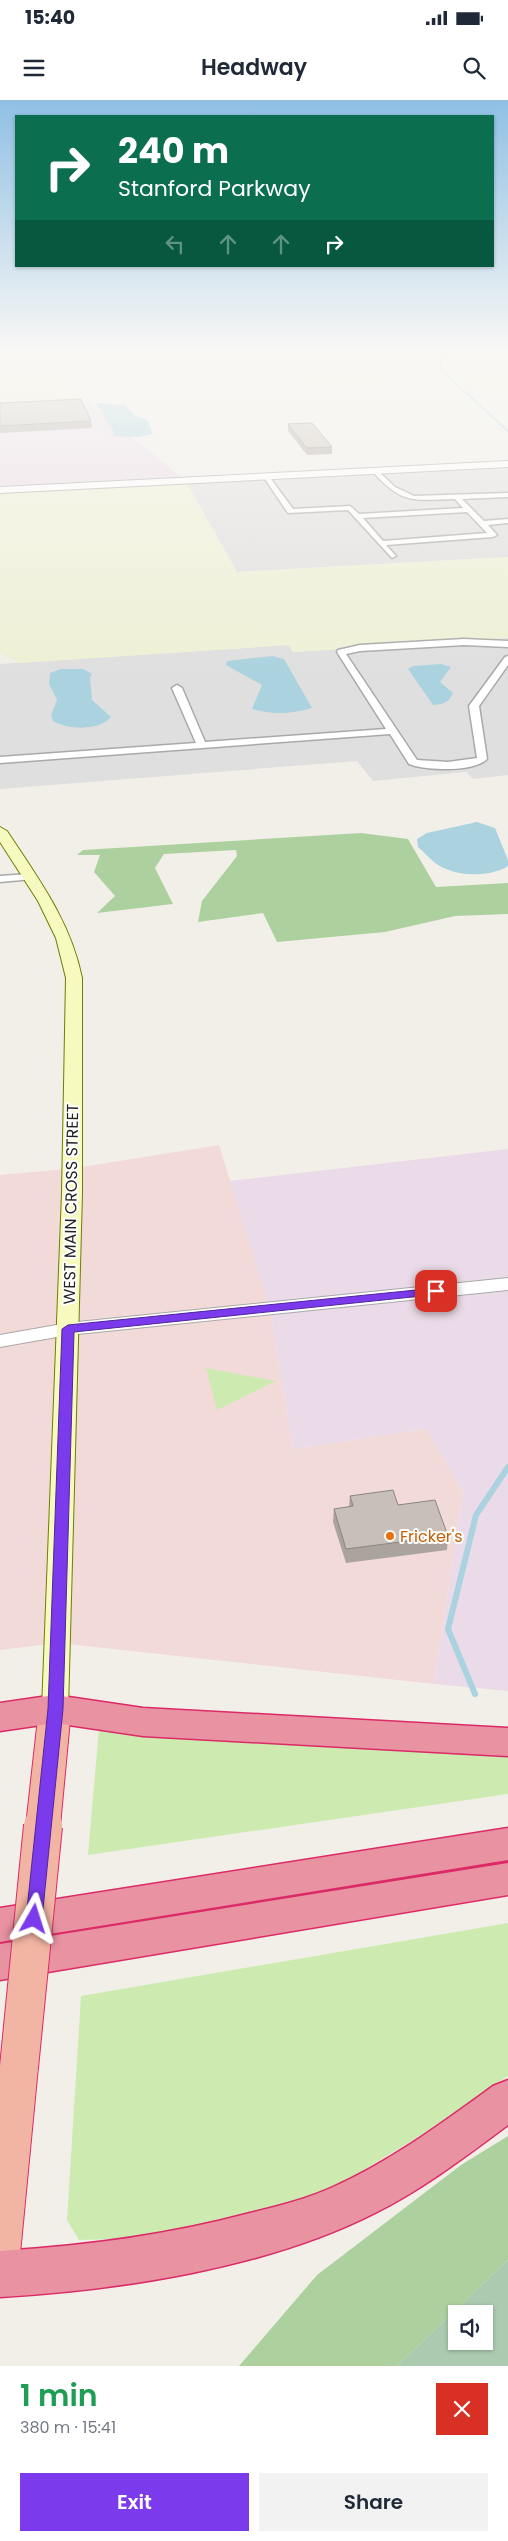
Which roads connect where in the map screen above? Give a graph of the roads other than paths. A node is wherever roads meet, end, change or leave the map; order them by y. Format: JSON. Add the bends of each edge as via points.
{"nodes":[{"id":1,"x":508,"y":464,"type":"edge"},
{"id":2,"x":386,"y":470,"type":"junction"},
{"id":3,"x":375,"y":471,"type":"junction"},
{"id":4,"x":266,"y":476,"type":"junction"},
{"id":5,"x":0,"y":490,"type":"edge"},
{"id":6,"x":404,"y":493,"type":"junction"},
{"id":7,"x":508,"y":495,"type":"edge"},
{"id":8,"x":456,"y":496,"type":"junction"},
{"id":9,"x":469,"y":510,"type":"junction"},
{"id":10,"x":358,"y":516,"type":"junction"},
{"id":11,"x":508,"y":522,"type":"edge"},
{"id":12,"x":482,"y":523,"type":"junction"},
{"id":13,"x":381,"y":543,"type":"junction"},
{"id":14,"x":392,"y":556,"type":"dead end"},
{"id":15,"x":508,"y":644,"type":"edge"},
{"id":16,"x":508,"y":659,"type":"edge"},
{"id":17,"x":177,"y":688,"type":"dead end"},
{"id":18,"x":392,"y":731,"type":"junction"},
{"id":19,"x":202,"y":746,"type":"junction"},
{"id":20,"x":0,"y":760,"type":"edge"},
{"id":21,"x":0,"y":831,"type":"edge"},
{"id":22,"x":29,"y":877,"type":"junction"},
{"id":23,"x":0,"y":879,"type":"edge"},
{"id":24,"x":508,"y":1284,"type":"edge"},
{"id":25,"x":68,"y":1329,"type":"junction"},
{"id":26,"x":0,"y":1341,"type":"edge"},
{"id":27,"x":55,"y":1709,"type":"junction"},
{"id":28,"x":0,"y":1717,"type":"edge"},
{"id":29,"x":508,"y":1742,"type":"edge"},
{"id":30,"x":508,"y":1844,"type":"edge"},
{"id":31,"x":508,"y":1879,"type":"edge"},
{"id":32,"x":0,"y":1925,"type":"edge"},
{"id":33,"x":0,"y":1962,"type":"edge"},
{"id":34,"x":508,"y":2100,"type":"edge"},
{"id":35,"x":0,"y":2254,"type":"edge"},
{"id":36,"x":0,"y":2274,"type":"edge"}],
"edges":[{"from":1,"to":2,"type":"street"},
{"from":2,"to":3,"type":"street"},
{"from":2,"to":6,"type":"street"},
{"from":3,"to":4,"type":"street"},
{"from":3,"to":6,"type":"street","via":[[392,489]]},
{"from":4,"to":5,"type":"street"},
{"from":4,"to":10,"type":"street","via":[[291,511],[350,508]]},
{"from":6,"to":8,"type":"street","via":[[413,498]]},
{"from":7,"to":8,"type":"street"},
{"from":8,"to":9,"type":"street"},
{"from":9,"to":10,"type":"street"},
{"from":9,"to":12,"type":"street"},
{"from":10,"to":13,"type":"street"},
{"from":11,"to":12,"type":"street"},
{"from":12,"to":13,"type":"street","via":[[493,535]]},
{"from":13,"to":14,"type":"street"},
{"from":15,"to":18,"type":"street","via":[[464,642],[341,652]]},
{"from":16,"to":18,"type":"street","via":[[474,706],[482,759],[479,761],[417,765]]},
{"from":17,"to":19,"type":"street"},
{"from":18,"to":19,"type":"street"},
{"from":19,"to":20,"type":"street"},
{"from":21,"to":22,"type":"main road","name":"WEST MAIN CROSS STREET"},
{"from":22,"to":23,"type":"street"},
{"from":22,"to":25,"type":"main road","name":"WEST MAIN CROSS STREET","via":[[62,934],[74,978]]},
{"from":24,"to":25,"type":"street"},
{"from":25,"to":26,"type":"street"},
{"from":25,"to":27,"type":"main road","name":"WEST MAIN CROSS STREET"},
{"from":27,"to":28,"type":"highway"},
{"from":27,"to":29,"type":"highway","via":[[143,1722]]},
{"from":27,"to":35,"type":"highway","name":"WEST MAIN CROSS STREET","bridge":true},
{"from":30,"to":32,"type":"highway"},
{"from":31,"to":33,"type":"highway"},
{"from":34,"to":36,"type":"highway","via":[[431,2156],[358,2198],[292,2224],[177,2254],[113,2265]]}]}
